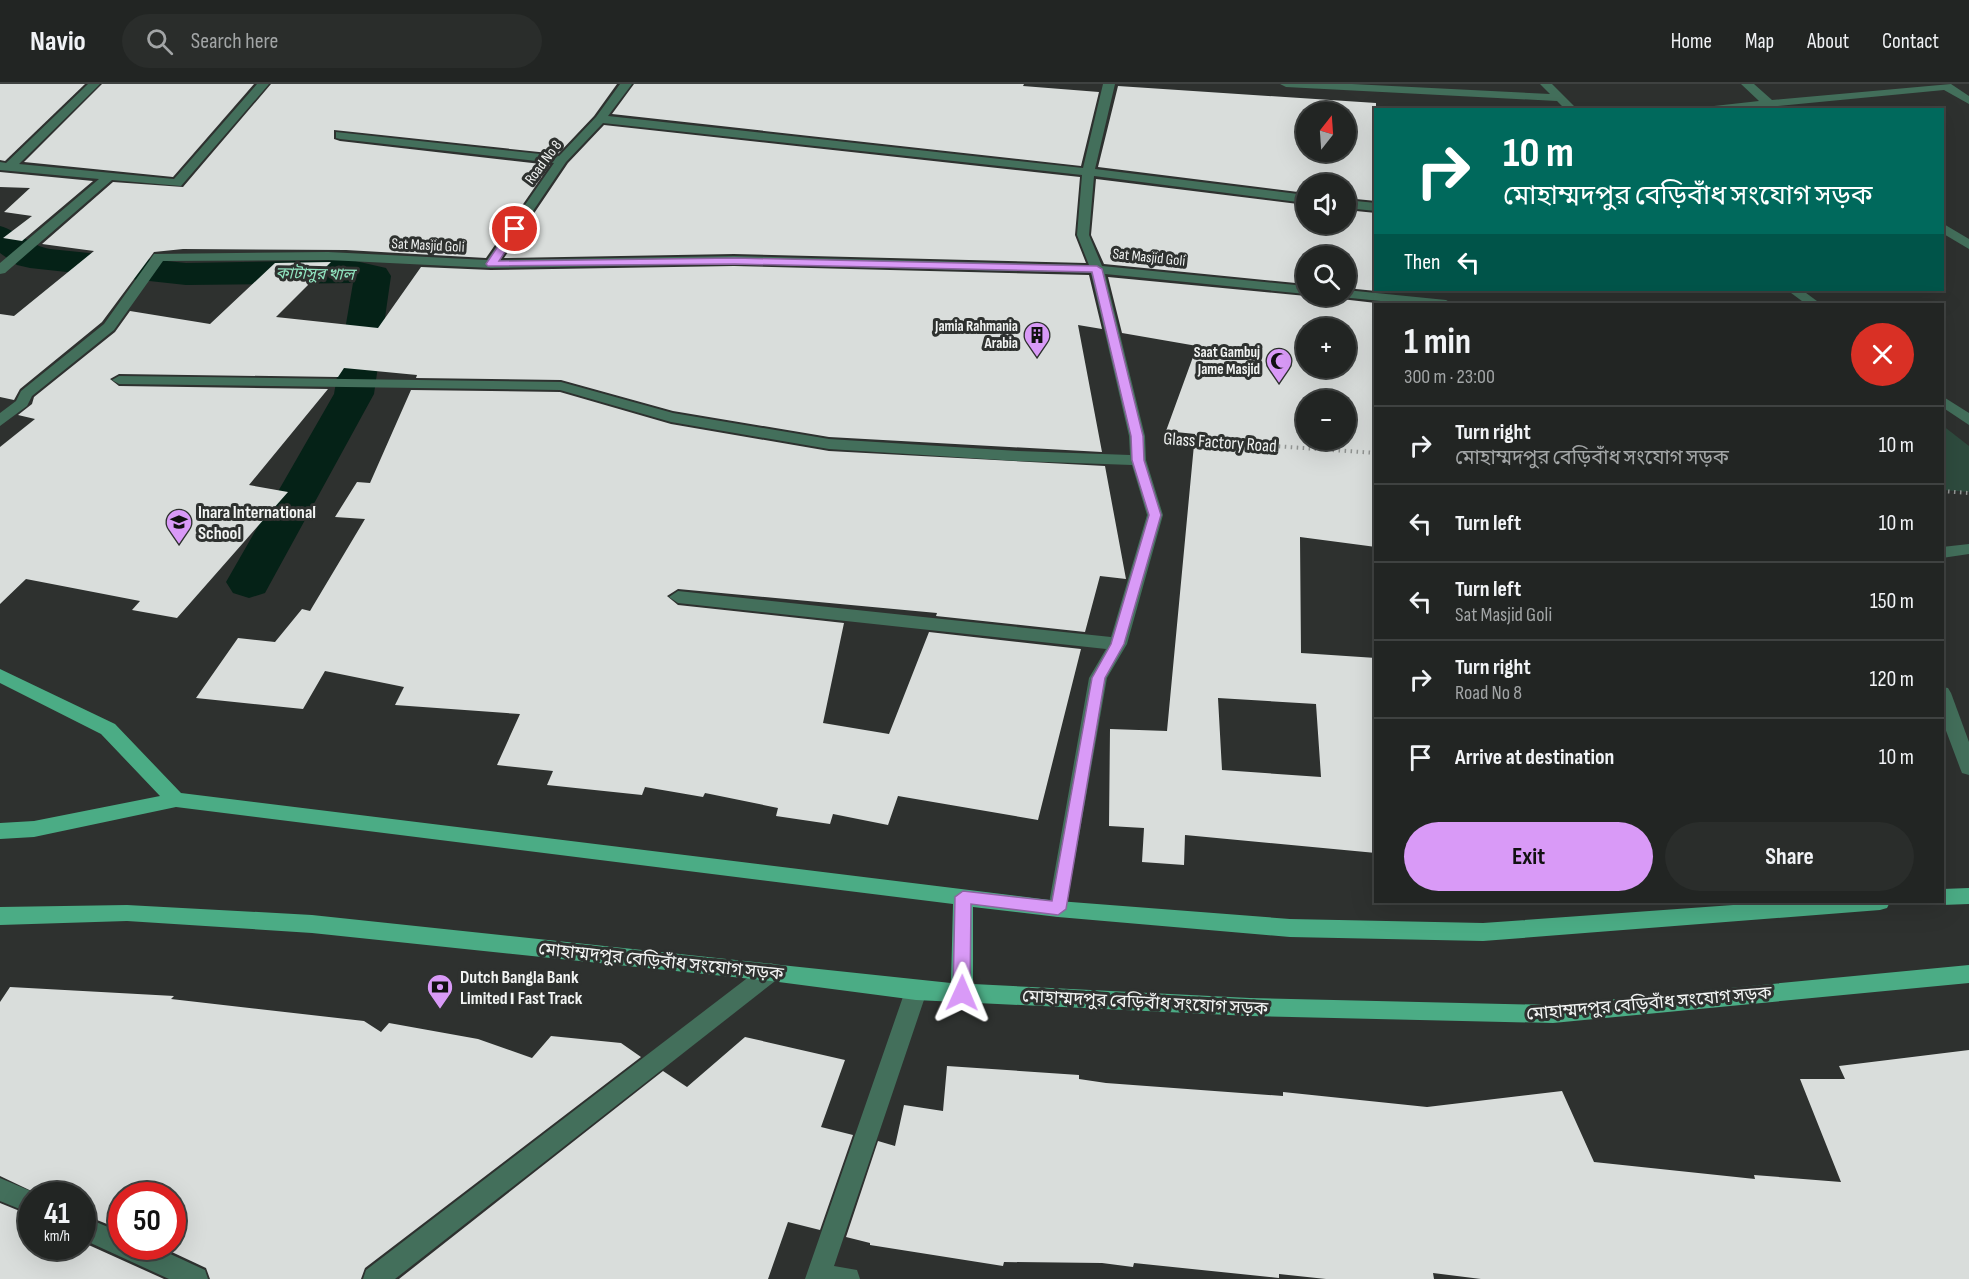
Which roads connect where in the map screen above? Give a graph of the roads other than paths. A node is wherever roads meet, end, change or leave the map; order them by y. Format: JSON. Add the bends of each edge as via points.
{"nodes":[{"id":1,"x":94,"y":84,"type":"edge"},
{"id":2,"x":263,"y":84,"type":"edge"},
{"id":3,"x":626,"y":84,"type":"edge"},
{"id":4,"x":1109,"y":84,"type":"edge"},
{"id":5,"x":1286,"y":84,"type":"edge"},
{"id":6,"x":1546,"y":84,"type":"edge"},
{"id":7,"x":1748,"y":84,"type":"edge"},
{"id":8,"x":1945,"y":85,"type":"edge"},
{"id":9,"x":1559,"y":98,"type":"junction"},
{"id":10,"x":1969,"y":100,"type":"edge"},
{"id":11,"x":1772,"y":107,"type":"edge"},
{"id":12,"x":1571,"y":108,"type":"edge"},
{"id":13,"x":1750,"y":108,"type":"edge"},
{"id":14,"x":600,"y":120,"type":"junction"},
{"id":15,"x":340,"y":135,"type":"dead end"},
{"id":16,"x":562,"y":160,"type":"junction"},
{"id":17,"x":5,"y":166,"type":"edge"},
{"id":18,"x":1088,"y":172,"type":"junction"},
{"id":19,"x":110,"y":176,"type":"junction"},
{"id":20,"x":1296,"y":198,"type":"edge"},
{"id":21,"x":1356,"y":205,"type":"edge"},
{"id":22,"x":1374,"y":207,"type":"edge"},
{"id":23,"x":1944,"y":228,"type":"edge"},
{"id":24,"x":1969,"y":245,"type":"edge"},
{"id":25,"x":491,"y":264,"type":"junction"},
{"id":26,"x":1097,"y":269,"type":"junction"},
{"id":27,"x":0,"y":270,"type":"edge"},
{"id":28,"x":1296,"y":289,"type":"edge"},
{"id":29,"x":1795,"y":291,"type":"edge"},
{"id":30,"x":1356,"y":295,"type":"edge"},
{"id":31,"x":1436,"y":303,"type":"edge"},
{"id":32,"x":1813,"y":303,"type":"edge"},
{"id":33,"x":119,"y":380,"type":"dead end"},
{"id":34,"x":1944,"y":401,"type":"edge"},
{"id":35,"x":1969,"y":420,"type":"edge"},
{"id":36,"x":0,"y":421,"type":"edge"},
{"id":37,"x":1138,"y":460,"type":"junction"},
{"id":38,"x":1969,"y":549,"type":"edge"},
{"id":39,"x":1944,"y":553,"type":"edge"},
{"id":40,"x":678,"y":597,"type":"dead end"},
{"id":41,"x":1118,"y":644,"type":"junction"},
{"id":42,"x":0,"y":675,"type":"edge"},
{"id":43,"x":1944,"y":699,"type":"edge"},
{"id":44,"x":1969,"y":768,"type":"edge"},
{"id":45,"x":176,"y":800,"type":"junction"},
{"id":46,"x":0,"y":831,"type":"edge"},
{"id":47,"x":1969,"y":896,"type":"edge"},
{"id":48,"x":963,"y":897,"type":"junction"},
{"id":49,"x":1944,"y":897,"type":"edge"},
{"id":50,"x":1867,"y":903,"type":"edge"},
{"id":51,"x":1058,"y":909,"type":"junction"},
{"id":52,"x":0,"y":916,"type":"edge"},
{"id":53,"x":771,"y":972,"type":"junction"},
{"id":54,"x":1969,"y":974,"type":"edge"},
{"id":55,"x":916,"y":991,"type":"junction"},
{"id":56,"x":962,"y":993,"type":"junction"},
{"id":57,"x":0,"y":1189,"type":"edge"},
{"id":58,"x":18,"y":1197,"type":"edge"},
{"id":59,"x":154,"y":1260,"type":"edge"},
{"id":60,"x":817,"y":1278,"type":"edge"},
{"id":61,"x":196,"y":1279,"type":"edge"},
{"id":62,"x":375,"y":1279,"type":"edge"},
{"id":63,"x":848,"y":1279,"type":"edge"}],
"edges":[{"from":1,"to":17,"type":"street"},
{"from":2,"to":19,"type":"street","via":[[177,183]]},
{"from":3,"to":14,"type":"street","name":"Road No 8"},
{"from":4,"to":18,"type":"street"},
{"from":5,"to":9,"type":"street"},
{"from":6,"to":9,"type":"street"},
{"from":7,"to":11,"type":"street"},
{"from":8,"to":10,"type":"street"},
{"from":8,"to":11,"type":"street"},
{"from":9,"to":12,"type":"street"},
{"from":11,"to":13,"type":"street"},
{"from":14,"to":16,"type":"street","name":"Road No 8"},
{"from":14,"to":18,"type":"street"},
{"from":15,"to":16,"type":"street"},
{"from":16,"to":25,"type":"street","name":"Road No 8"},
{"from":17,"to":19,"type":"street"},
{"from":18,"to":20,"type":"street"},
{"from":18,"to":26,"type":"street","via":[[1083,235]]},
{"from":19,"to":27,"type":"street"},
{"from":21,"to":22,"type":"street"},
{"from":23,"to":24,"type":"street"},
{"from":25,"to":26,"type":"street","name":"Sat Masjid Goli","via":[[735,261]]},
{"from":25,"to":36,"type":"street","name":"Sat Masjid Goli","via":[[327,256],[159,257],[108,327],[26,394],[22,403]]},
{"from":26,"to":28,"type":"street","name":"Sat Masjid Goli"},
{"from":26,"to":37,"type":"street","via":[[1137,436]]},
{"from":29,"to":32,"type":"street"},
{"from":30,"to":31,"type":"street"},
{"from":33,"to":37,"type":"street","via":[[561,387],[670,417],[829,444]]},
{"from":34,"to":35,"type":"street"},
{"from":37,"to":41,"type":"street","via":[[1155,515]]},
{"from":38,"to":39,"type":"street"},
{"from":40,"to":41,"type":"street"},
{"from":41,"to":51,"type":"street","via":[[1098,678]]},
{"from":42,"to":45,"type":"main road","via":[[108,729]]},
{"from":43,"to":44,"type":"street"},
{"from":45,"to":46,"type":"main road","via":[[34,829]]},
{"from":45,"to":48,"type":"main road"},
{"from":47,"to":49,"type":"main road"},
{"from":48,"to":51,"type":"main road"},
{"from":48,"to":56,"type":"main road"},
{"from":50,"to":51,"type":"main road","via":[[1484,932],[1290,928]]},
{"from":52,"to":53,"type":"main road","name":"মোহাম্মদপুর বেড়িবাঁধ সংযোগ সড়ক","via":[[127,914],[312,924]]},
{"from":53,"to":55,"type":"main road","name":"মোহাম্মদপুর বেড়িবাঁধ সংযোগ সড়ক"},
{"from":53,"to":62,"type":"street"},
{"from":54,"to":56,"type":"main road","name":"মোহাম্মদপুর বেড়িবাঁধ সংযোগ সড়ক","via":[[1553,1014],[1250,1007]]},
{"from":55,"to":56,"type":"main road","name":"মোহাম্মদপুর বেড়িবাঁধ সংযোগ সড়ক"},
{"from":55,"to":60,"type":"street"},
{"from":57,"to":58,"type":"street"},
{"from":59,"to":61,"type":"street"},
{"from":60,"to":63,"type":"street"}]}
